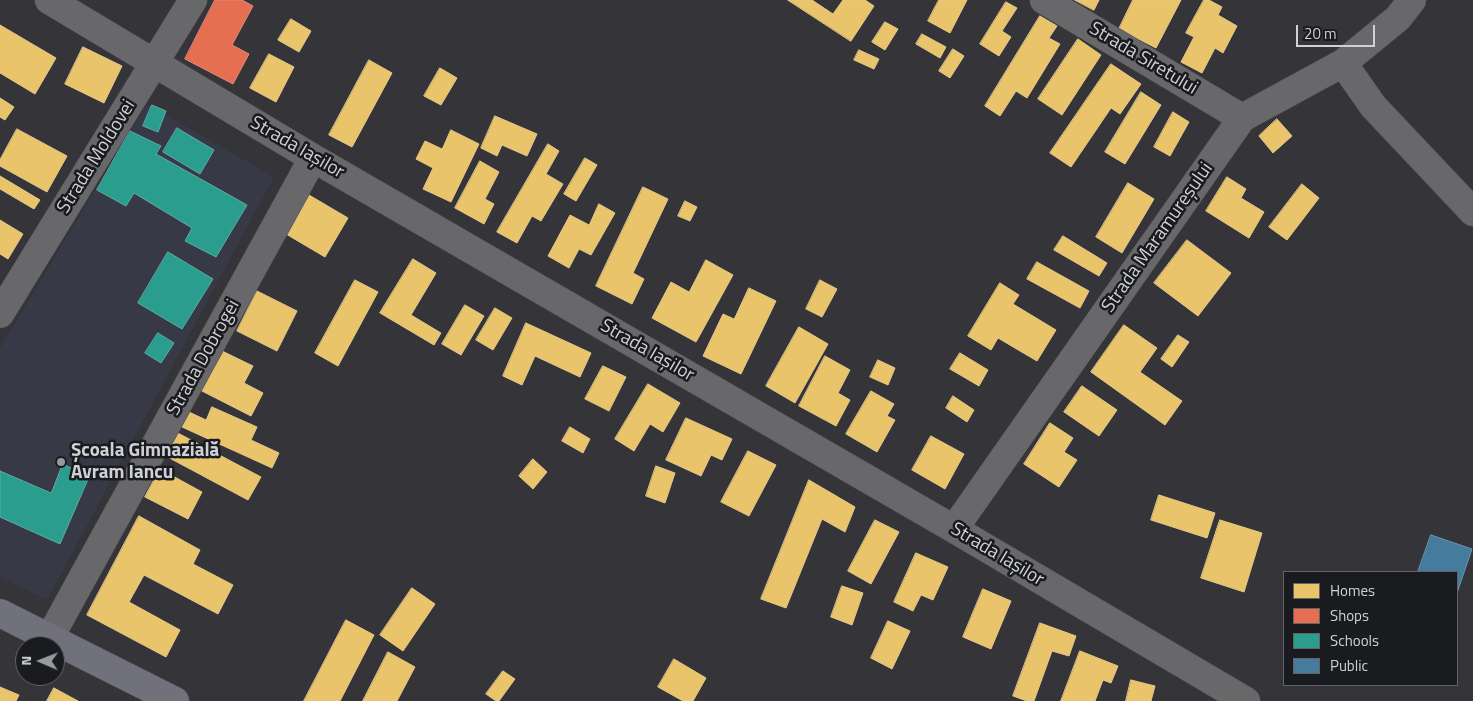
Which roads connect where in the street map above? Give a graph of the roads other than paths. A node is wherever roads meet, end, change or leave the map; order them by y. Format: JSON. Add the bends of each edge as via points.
{"nodes":[{"id":1,"x":49,"y":0,"type":"edge"},
{"id":2,"x":193,"y":0,"type":"edge"},
{"id":3,"x":1044,"y":0,"type":"edge"},
{"id":4,"x":1412,"y":0,"type":"edge"},
{"id":5,"x":1344,"y":63,"type":"junction"},
{"id":6,"x":154,"y":64,"type":"junction"},
{"id":7,"x":1242,"y":118,"type":"junction"},
{"id":8,"x":314,"y":158,"type":"junction"},
{"id":9,"x":1473,"y":212,"type":"edge"},
{"id":10,"x":0,"y":314,"type":"edge"},
{"id":11,"x":954,"y":529,"type":"junction"},
{"id":12,"x":0,"y":613,"type":"edge"},
{"id":13,"x":46,"y":636,"type":"edge"},
{"id":14,"x":51,"y":636,"type":"edge"},
{"id":15,"x":65,"y":646,"type":"edge"},
{"id":16,"x":175,"y":701,"type":"edge"},
{"id":17,"x":1246,"y":701,"type":"edge"}],
"edges":[{"from":1,"to":6,"type":"street","name":"Strada Iașilor"},
{"from":2,"to":6,"type":"street","name":"Strada Moldovei"},
{"from":3,"to":7,"type":"street","name":"Strada Siretului"},
{"from":4,"to":5,"type":"street","name":"Strada Maramureșului","via":[[1398,18]]},
{"from":5,"to":7,"type":"street","name":"Strada Maramureșului"},
{"from":5,"to":9,"type":"street","via":[[1373,106]]},
{"from":6,"to":8,"type":"street","name":"Strada Iașilor"},
{"from":6,"to":10,"type":"street","name":"Strada Moldovei"},
{"from":7,"to":11,"type":"street","name":"Strada Maramureșului"},
{"from":8,"to":11,"type":"street","name":"Strada Iașilor"},
{"from":8,"to":14,"type":"street","name":"Strada Dobrogei"},
{"from":11,"to":17,"type":"street","name":"Strada Iașilor"},
{"from":12,"to":13,"type":"main road"},
{"from":15,"to":16,"type":"main road"}]}
